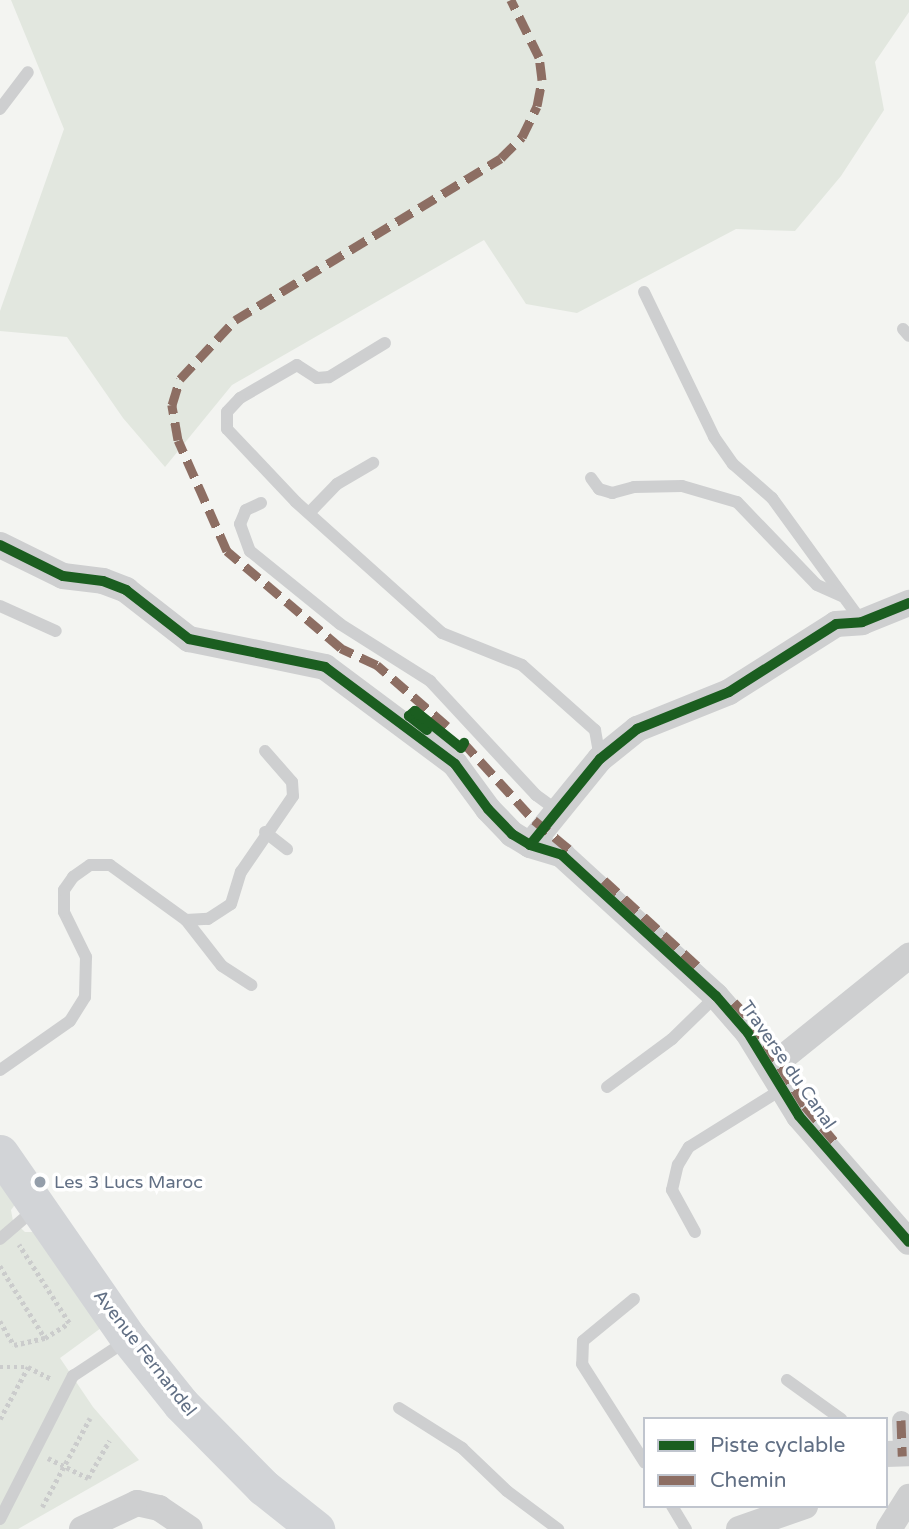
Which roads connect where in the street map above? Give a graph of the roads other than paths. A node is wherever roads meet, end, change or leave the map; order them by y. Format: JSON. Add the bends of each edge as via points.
{"nodes":[{"id":1,"x":27,"y":72,"type":"dead end"},
{"id":2,"x":0,"y":109,"type":"edge"},
{"id":3,"x":644,"y":292,"type":"dead end"},
{"id":4,"x":385,"y":343,"type":"dead end"},
{"id":5,"x":373,"y":463,"type":"dead end"},
{"id":6,"x":591,"y":478,"type":"dead end"},
{"id":7,"x":261,"y":503,"type":"dead end"},
{"id":8,"x":310,"y":512,"type":"junction"},
{"id":9,"x":0,"y":545,"type":"edge"},
{"id":10,"x":846,"y":598,"type":"junction"},
{"id":11,"x":909,"y":603,"type":"edge"},
{"id":12,"x":0,"y":606,"type":"edge"},
{"id":13,"x":862,"y":622,"type":"junction"},
{"id":14,"x":56,"y":631,"type":"dead end"},
{"id":15,"x":265,"y":751,"type":"dead end"},
{"id":16,"x":600,"y":759,"type":"junction"},
{"id":17,"x":557,"y":810,"type":"junction"},
{"id":18,"x":265,"y":832,"type":"junction"},
{"id":19,"x":530,"y":845,"type":"junction"},
{"id":20,"x":287,"y":849,"type":"dead end"},
{"id":21,"x":186,"y":920,"type":"junction"},
{"id":22,"x":909,"y":956,"type":"edge"},
{"id":23,"x":251,"y":985,"type":"dead end"},
{"id":24,"x":716,"y":996,"type":"junction"},
{"id":25,"x":0,"y":1070,"type":"edge"},
{"id":26,"x":776,"y":1079,"type":"junction"},
{"id":27,"x":607,"y":1087,"type":"dead end"},
{"id":28,"x":0,"y":1153,"type":"edge"},
{"id":29,"x":38,"y":1206,"type":"junction"},
{"id":30,"x":695,"y":1232,"type":"dead end"},
{"id":31,"x":5,"y":1235,"type":"edge"},
{"id":32,"x":909,"y":1242,"type":"edge"},
{"id":33,"x":634,"y":1299,"type":"dead end"},
{"id":34,"x":130,"y":1339,"type":"junction"},
{"id":35,"x":787,"y":1380,"type":"dead end"},
{"id":36,"x":399,"y":1408,"type":"dead end"},
{"id":37,"x":838,"y":1417,"type":"edge"},
{"id":38,"x":901,"y":1420,"type":"dead end"},
{"id":39,"x":899,"y":1454,"type":"edge"},
{"id":40,"x":643,"y":1460,"type":"edge"},
{"id":41,"x":909,"y":1497,"type":"edge"},
{"id":42,"x":672,"y":1508,"type":"edge"},
{"id":43,"x":798,"y":1508,"type":"edge"},
{"id":44,"x":1,"y":1516,"type":"edge"},
{"id":45,"x":82,"y":1529,"type":"edge"},
{"id":46,"x":190,"y":1529,"type":"edge"},
{"id":47,"x":316,"y":1529,"type":"edge"},
{"id":48,"x":558,"y":1529,"type":"edge"},
{"id":49,"x":686,"y":1529,"type":"edge"},
{"id":50,"x":739,"y":1529,"type":"edge"},
{"id":51,"x":890,"y":1529,"type":"edge"}],
"edges":[{"from":1,"to":2,"type":"lane"},
{"from":3,"to":10,"type":"lane","via":[[714,436],[733,464],[772,498]]},
{"from":4,"to":8,"type":"lane","via":[[329,377],[317,378],[298,365],[240,398],[227,412],[227,429],[237,444]]},
{"from":5,"to":8,"type":"lane","via":[[337,484]]},
{"from":6,"to":10,"type":"lane","via":[[600,489],[612,493],[634,487],[682,486],[737,502],[817,585]]},
{"from":7,"to":17,"type":"lane","via":[[246,510],[240,524],[250,551],[340,624],[430,681],[536,795]]},
{"from":8,"to":16,"type":"lane","via":[[442,633],[522,665],[595,730]]},
{"from":9,"to":19,"type":"street","name":"Traverse du Canal","via":[[63,576],[103,581],[126,590],[189,639],[325,667],[455,764],[488,809]]},
{"from":10,"to":13,"type":"lane"},
{"from":11,"to":13,"type":"street"},
{"from":12,"to":14,"type":"lane"},
{"from":13,"to":16,"type":"street","via":[[836,624],[806,639],[729,692],[637,729]]},
{"from":15,"to":18,"type":"lane","via":[[292,782],[293,796]]},
{"from":16,"to":17,"type":"street"},
{"from":17,"to":19,"type":"street"},
{"from":18,"to":20,"type":"lane"},
{"from":18,"to":21,"type":"lane","via":[[242,872],[231,904],[208,919]]},
{"from":19,"to":24,"type":"street","name":"Traverse du Canal","via":[[562,855]]},
{"from":21,"to":23,"type":"lane","via":[[222,966]]},
{"from":21,"to":25,"type":"lane","via":[[110,865],[90,865],[72,877],[64,890],[64,912],[86,957],[85,998],[70,1020]]},
{"from":22,"to":26,"type":"street"},
{"from":24,"to":26,"type":"street","name":"Traverse du Canal","via":[[748,1033]]},
{"from":24,"to":27,"type":"lane","via":[[672,1039]]},
{"from":26,"to":30,"type":"lane","via":[[690,1147],[678,1165],[672,1189]]},
{"from":26,"to":32,"type":"street","name":"Traverse du Canal","via":[[799,1116]]},
{"from":28,"to":29,"type":"main road","name":"Avenue Fernandel"},
{"from":29,"to":31,"type":"lane"},
{"from":29,"to":34,"type":"main road","name":"Avenue Fernandel"},
{"from":33,"to":40,"type":"lane","via":[[583,1341],[582,1364]]},
{"from":34,"to":44,"type":"lane","via":[[73,1376]]},
{"from":34,"to":47,"type":"main road","name":"Avenue Fernandel","via":[[200,1423],[263,1487]]},
{"from":35,"to":37,"type":"lane"},
{"from":36,"to":48,"type":"lane","via":[[462,1448]]},
{"from":38,"to":39,"type":"street"},
{"from":41,"to":51,"type":"street"},
{"from":42,"to":49,"type":"lane"},
{"from":43,"to":50,"type":"street"},
{"from":45,"to":46,"type":"street","via":[[136,1503],[159,1508]]}]}
